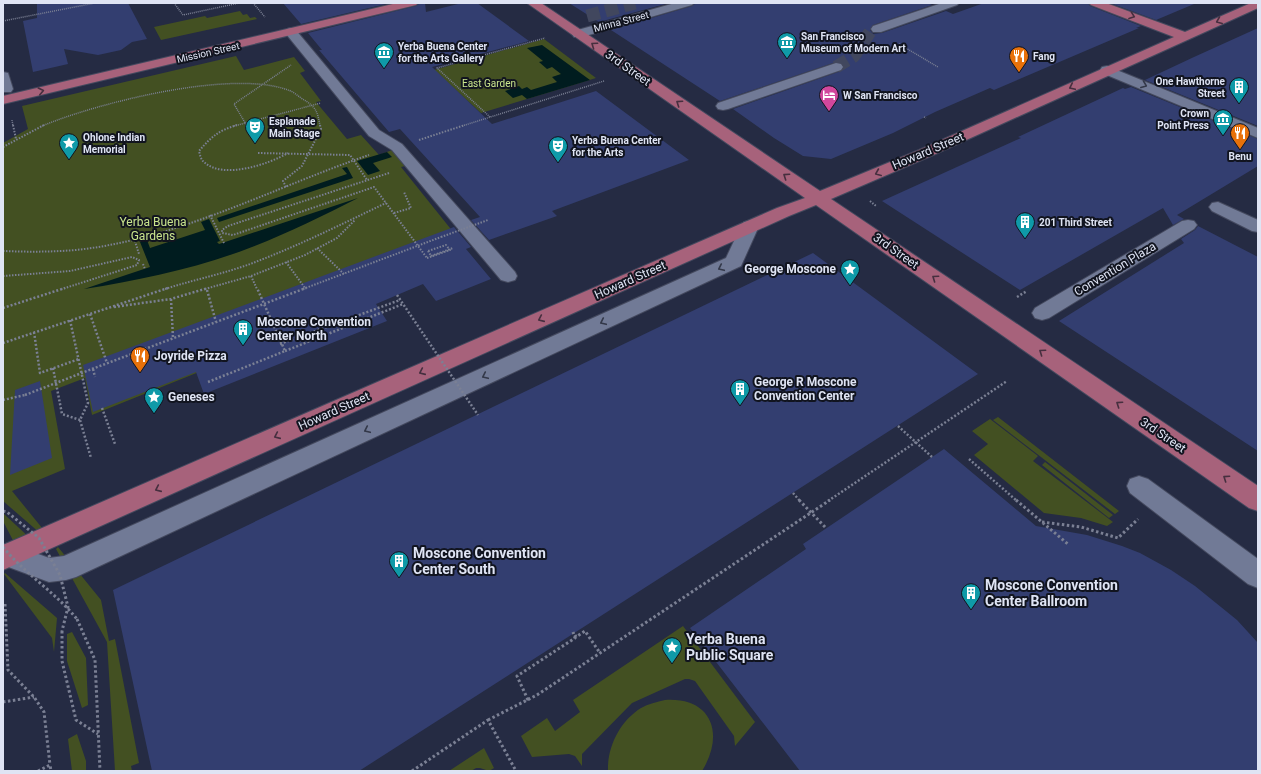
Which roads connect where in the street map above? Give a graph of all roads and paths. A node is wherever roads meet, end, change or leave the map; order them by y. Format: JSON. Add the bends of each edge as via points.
{"nodes":[{"id":1,"x":95,"y":3,"type":"edge"},
{"id":2,"x":174,"y":3,"type":"edge"},
{"id":3,"x":239,"y":3,"type":"edge"},
{"id":4,"x":253,"y":3,"type":"edge"},
{"id":5,"x":380,"y":3,"type":"edge"},
{"id":6,"x":412,"y":3,"type":"edge"},
{"id":7,"x":533,"y":3,"type":"edge"},
{"id":8,"x":649,"y":3,"type":"edge"},
{"id":9,"x":688,"y":3,"type":"edge"},
{"id":10,"x":953,"y":3,"type":"edge"},
{"id":11,"x":1095,"y":3,"type":"edge"},
{"id":12,"x":1258,"y":4,"type":"edge"},
{"id":13,"x":662,"y":10,"type":"junction"},
{"id":14,"x":608,"y":14,"type":"dead end"},
{"id":15,"x":579,"y":18,"type":"tunnel mouth"},
{"id":16,"x":266,"y":20,"type":"dead end"},
{"id":17,"x":3,"y":21,"type":"edge"},
{"id":18,"x":561,"y":22,"type":"junction"},
{"id":19,"x":621,"y":22,"type":"junction"},
{"id":20,"x":877,"y":29,"type":"tunnel mouth"},
{"id":21,"x":291,"y":32,"type":"junction"},
{"id":22,"x":578,"y":34,"type":"junction"},
{"id":23,"x":1184,"y":36,"type":"junction"},
{"id":24,"x":545,"y":38,"type":"dead end"},
{"id":25,"x":899,"y":44,"type":"dead end"},
{"id":26,"x":309,"y":53,"type":"junction"},
{"id":27,"x":836,"y":67,"type":"tunnel mouth"},
{"id":28,"x":938,"y":67,"type":"dead end"},
{"id":29,"x":1108,"y":70,"type":"junction"},
{"id":30,"x":503,"y":79,"type":"dead end"},
{"id":31,"x":497,"y":80,"type":"dead end"},
{"id":32,"x":604,"y":81,"type":"dead end"},
{"id":33,"x":262,"y":85,"type":"junction"},
{"id":34,"x":4,"y":89,"type":"edge"},
{"id":35,"x":317,"y":104,"type":"dead end"},
{"id":36,"x":311,"y":106,"type":"junction"},
{"id":37,"x":723,"y":106,"type":"dead end"},
{"id":38,"x":490,"y":117,"type":"junction"},
{"id":39,"x":12,"y":119,"type":"dead end"},
{"id":40,"x":244,"y":123,"type":"junction"},
{"id":41,"x":1258,"y":133,"type":"edge"},
{"id":42,"x":251,"y":134,"type":"dead end"},
{"id":43,"x":16,"y":139,"type":"junction"},
{"id":44,"x":3,"y":147,"type":"edge"},
{"id":45,"x":397,"y":147,"type":"junction"},
{"id":46,"x":258,"y":153,"type":"dead end"},
{"id":47,"x":288,"y":153,"type":"junction"},
{"id":48,"x":307,"y":153,"type":"junction"},
{"id":49,"x":354,"y":160,"type":"junction"},
{"id":50,"x":395,"y":171,"type":"dead end"},
{"id":51,"x":367,"y":180,"type":"junction"},
{"id":52,"x":286,"y":187,"type":"junction"},
{"id":53,"x":406,"y":198,"type":"dead end"},
{"id":54,"x":819,"y":198,"type":"junction"},
{"id":55,"x":868,"y":199,"type":"dead end"},
{"id":56,"x":386,"y":203,"type":"junction"},
{"id":57,"x":876,"y":206,"type":"dead end"},
{"id":58,"x":1218,"y":207,"type":"dead end"},
{"id":59,"x":394,"y":213,"type":"junction"},
{"id":60,"x":210,"y":215,"type":"junction"},
{"id":61,"x":356,"y":218,"type":"junction"},
{"id":62,"x":488,"y":220,"type":"dead end"},
{"id":63,"x":1188,"y":225,"type":"dead end"},
{"id":64,"x":750,"y":226,"type":"junction"},
{"id":65,"x":1258,"y":227,"type":"edge"},
{"id":66,"x":134,"y":238,"type":"junction"},
{"id":67,"x":224,"y":242,"type":"dead end"},
{"id":68,"x":418,"y":246,"type":"junction"},
{"id":69,"x":456,"y":247,"type":"dead end"},
{"id":70,"x":317,"y":248,"type":"junction"},
{"id":71,"x":3,"y":251,"type":"edge"},
{"id":72,"x":139,"y":254,"type":"dead end"},
{"id":73,"x":286,"y":262,"type":"junction"},
{"id":74,"x":143,"y":264,"type":"dead end"},
{"id":75,"x":145,"y":269,"type":"dead end"},
{"id":76,"x":344,"y":274,"type":"junction"},
{"id":77,"x":3,"y":276,"type":"edge"},
{"id":78,"x":251,"y":276,"type":"junction"},
{"id":79,"x":508,"y":276,"type":"dead end"},
{"id":80,"x":305,"y":288,"type":"junction"},
{"id":81,"x":207,"y":290,"type":"junction"},
{"id":82,"x":397,"y":295,"type":"dead end"},
{"id":83,"x":171,"y":299,"type":"junction"},
{"id":84,"x":400,"y":300,"type":"junction"},
{"id":85,"x":264,"y":304,"type":"junction"},
{"id":86,"x":403,"y":304,"type":"junction"},
{"id":87,"x":3,"y":308,"type":"edge"},
{"id":88,"x":105,"y":309,"type":"junction"},
{"id":89,"x":90,"y":314,"type":"junction"},
{"id":90,"x":1042,"y":314,"type":"dead end"},
{"id":91,"x":70,"y":320,"type":"junction"},
{"id":92,"x":216,"y":322,"type":"junction"},
{"id":93,"x":34,"y":332,"type":"junction"},
{"id":94,"x":173,"y":339,"type":"junction"},
{"id":95,"x":3,"y":343,"type":"edge"},
{"id":96,"x":280,"y":344,"type":"junction"},
{"id":97,"x":285,"y":351,"type":"junction"},
{"id":98,"x":79,"y":359,"type":"junction"},
{"id":99,"x":107,"y":363,"type":"junction"},
{"id":100,"x":53,"y":368,"type":"junction"},
{"id":101,"x":92,"y":369,"type":"junction"},
{"id":102,"x":95,"y":377,"type":"dead end"},
{"id":103,"x":1007,"y":381,"type":"dead end"},
{"id":104,"x":208,"y":382,"type":"dead end"},
{"id":105,"x":3,"y":400,"type":"edge"},
{"id":106,"x":102,"y":408,"type":"dead end"},
{"id":107,"x":478,"y":415,"type":"dead end"},
{"id":108,"x":80,"y":420,"type":"junction"},
{"id":109,"x":898,"y":426,"type":"dead end"},
{"id":110,"x":115,"y":444,"type":"dead end"},
{"id":111,"x":932,"y":457,"type":"dead end"},
{"id":112,"x":91,"y":458,"type":"dead end"},
{"id":113,"x":969,"y":459,"type":"dead end"},
{"id":114,"x":1139,"y":486,"type":"dead end"},
{"id":115,"x":792,"y":493,"type":"dead end"},
{"id":116,"x":1258,"y":500,"type":"edge"},
{"id":117,"x":3,"y":511,"type":"edge"},
{"id":118,"x":1042,"y":522,"type":"junction"},
{"id":119,"x":1135,"y":522,"type":"dead end"},
{"id":120,"x":826,"y":528,"type":"dead end"},
{"id":121,"x":1069,"y":545,"type":"dead end"},
{"id":122,"x":5,"y":553,"type":"edge"},
{"id":123,"x":1258,"y":575,"type":"edge"},
{"id":124,"x":3,"y":606,"type":"edge"},
{"id":125,"x":68,"y":606,"type":"junction"},
{"id":126,"x":600,"y":653,"type":"junction"},
{"id":127,"x":34,"y":697,"type":"junction"},
{"id":128,"x":528,"y":700,"type":"junction"},
{"id":129,"x":3,"y":702,"type":"edge"},
{"id":130,"x":488,"y":720,"type":"junction"},
{"id":131,"x":98,"y":734,"type":"junction"},
{"id":132,"x":50,"y":764,"type":"junction"},
{"id":133,"x":38,"y":771,"type":"edge"},
{"id":134,"x":51,"y":771,"type":"edge"},
{"id":135,"x":100,"y":771,"type":"edge"},
{"id":136,"x":412,"y":771,"type":"edge"},
{"id":137,"x":516,"y":771,"type":"edge"}],
"edges":[{"from":1,"to":17,"type":"path"},
{"from":2,"to":3,"type":"path","via":[[183,14]]},
{"from":4,"to":16,"type":"path"},
{"from":5,"to":34,"type":"main road","name":"Mission Street"},
{"from":6,"to":21,"type":"main road","name":"Mission Street"},
{"from":7,"to":18,"type":"main road","name":"3rd Street"},
{"from":8,"to":13,"type":"street"},
{"from":9,"to":13,"type":"street","name":"Minna Street"},
{"from":10,"to":20,"type":"street","via":[[927,8]]},
{"from":11,"to":23,"type":"main road","one_way":true},
{"from":12,"to":23,"type":"main road","name":"Howard Street","one_way":true},
{"from":13,"to":19,"type":"street","name":"Minna Street"},
{"from":14,"to":19,"type":"street"},
{"from":15,"to":18,"type":"street"},
{"from":18,"to":22,"type":"main road","name":"3rd Street"},
{"from":19,"to":22,"type":"street","name":"Minna Street"},
{"from":21,"to":26,"type":"street"},
{"from":34,"to":21,"type":"main road","name":"Mission Street","one_way":true},
{"from":54,"to":22,"type":"main road","name":"3rd Street","one_way":true},
{"from":23,"to":29,"type":"main road","name":"Howard Street"},
{"from":24,"to":38,"type":"path","via":[[438,68]]},
{"from":25,"to":28,"type":"path"},
{"from":26,"to":33,"type":"path"},
{"from":26,"to":45,"type":"street","via":[[374,133]]},
{"from":27,"to":37,"type":"street"},
{"from":29,"to":41,"type":"street","one_way":true},
{"from":29,"to":54,"type":"main road","name":"Howard Street","one_way":true},
{"from":30,"to":31,"type":"path"},
{"from":32,"to":38,"type":"path"},
{"from":33,"to":36,"type":"path","via":[[297,93]]},
{"from":33,"to":40,"type":"path","via":[[234,104]]},
{"from":33,"to":43,"type":"path","via":[[222,84],[154,93],[67,116]]},
{"from":35,"to":36,"type":"path"},
{"from":36,"to":40,"type":"path"},
{"from":36,"to":48,"type":"path","via":[[316,111],[321,129]]},
{"from":38,"to":45,"type":"path"},
{"from":39,"to":43,"type":"path"},
{"from":40,"to":42,"type":"path"},
{"from":40,"to":47,"type":"path","via":[[222,130],[211,137],[199,151],[202,161],[214,167],[244,169],[268,164]]},
{"from":43,"to":44,"type":"path"},
{"from":45,"to":49,"type":"path"},
{"from":45,"to":79,"type":"street"},
{"from":46,"to":47,"type":"path"},
{"from":47,"to":48,"type":"path"},
{"from":48,"to":49,"type":"path","via":[[350,155]]},
{"from":48,"to":52,"type":"path","via":[[302,166],[283,181]]},
{"from":49,"to":51,"type":"path"},
{"from":49,"to":52,"type":"path"},
{"from":50,"to":51,"type":"path"},
{"from":51,"to":56,"type":"path","via":[[228,226],[222,233],[233,235],[374,187]]},
{"from":52,"to":60,"type":"path"},
{"from":53,"to":59,"type":"path","via":[[412,208]]},
{"from":54,"to":64,"type":"main road","name":"Howard Street"},
{"from":116,"to":54,"type":"main road","name":"3rd Street","one_way":true},
{"from":55,"to":57,"type":"path"},
{"from":56,"to":59,"type":"path"},
{"from":56,"to":61,"type":"path"},
{"from":58,"to":65,"type":"street"},
{"from":59,"to":68,"type":"path"},
{"from":60,"to":66,"type":"path"},
{"from":60,"to":67,"type":"path"},
{"from":61,"to":70,"type":"path","via":[[337,238]]},
{"from":61,"to":88,"type":"path","via":[[258,261]]},
{"from":62,"to":68,"type":"path","bridge":true},
{"from":63,"to":90,"type":"street","name":"Convention Plaza"},
{"from":64,"to":122,"type":"main road","name":"Howard Street","one_way":true},
{"from":64,"to":122,"type":"street","one_way":true,"via":[[734,262],[66,568],[50,570]]},
{"from":66,"to":71,"type":"path","via":[[111,245],[62,252]]},
{"from":66,"to":72,"type":"path"},
{"from":68,"to":69,"type":"path","bridge":true,"via":[[427,258],[450,250],[446,245],[428,252],[431,256]]},
{"from":68,"to":76,"type":"path"},
{"from":70,"to":73,"type":"path"},
{"from":70,"to":76,"type":"path"},
{"from":73,"to":78,"type":"path"},
{"from":73,"to":80,"type":"path"},
{"from":74,"to":75,"type":"path"},
{"from":76,"to":80,"type":"path"},
{"from":77,"to":87,"type":"path","via":[[87,268],[132,257],[139,260],[137,265],[129,268]]},
{"from":78,"to":81,"type":"path"},
{"from":78,"to":85,"type":"path"},
{"from":80,"to":85,"type":"path"},
{"from":81,"to":83,"type":"path"},
{"from":81,"to":92,"type":"path"},
{"from":82,"to":84,"type":"path","bridge":true},
{"from":83,"to":88,"type":"path"},
{"from":83,"to":94,"type":"path"},
{"from":84,"to":86,"type":"path","bridge":true},
{"from":84,"to":96,"type":"path"},
{"from":85,"to":92,"type":"path"},
{"from":85,"to":96,"type":"path"},
{"from":86,"to":97,"type":"path"},
{"from":86,"to":107,"type":"path","bridge":true},
{"from":88,"to":89,"type":"path"},
{"from":89,"to":91,"type":"path"},
{"from":89,"to":99,"type":"path"},
{"from":91,"to":93,"type":"path"},
{"from":91,"to":98,"type":"path"},
{"from":92,"to":94,"type":"path"},
{"from":93,"to":95,"type":"path"},
{"from":93,"to":100,"type":"path","via":[[40,373]]},
{"from":94,"to":99,"type":"path"},
{"from":96,"to":97,"type":"path"},
{"from":97,"to":104,"type":"path"},
{"from":98,"to":100,"type":"path"},
{"from":98,"to":108,"type":"path","via":[[88,403]]},
{"from":99,"to":101,"type":"path"},
{"from":100,"to":108,"type":"path","via":[[62,414]]},
{"from":101,"to":102,"type":"path"},
{"from":101,"to":105,"type":"path","bridge":true,"via":[[25,395]]},
{"from":103,"to":126,"type":"path"},
{"from":106,"to":110,"type":"path"},
{"from":108,"to":112,"type":"path"},
{"from":109,"to":111,"type":"path","bridge":true},
{"from":113,"to":118,"type":"path"},
{"from":114,"to":123,"type":"street"},
{"from":115,"to":120,"type":"path","bridge":true},
{"from":117,"to":125,"type":"path","bridge":true,"via":[[39,538],[60,575]]},
{"from":118,"to":119,"type":"path","via":[[1064,523],[1118,538]]},
{"from":118,"to":121,"type":"path"},
{"from":122,"to":125,"type":"path","bridge":true},
{"from":124,"to":127,"type":"path","via":[[5,604],[8,670]]},
{"from":125,"to":131,"type":"path","bridge":true,"via":[[77,619],[95,660]]},
{"from":125,"to":131,"type":"path","bridge":true,"via":[[62,631],[62,661],[76,720]]},
{"from":126,"to":128,"type":"path"},
{"from":126,"to":128,"type":"path","via":[[586,631],[576,637],[573,632],[575,638],[517,676]]},
{"from":127,"to":129,"type":"path"},
{"from":127,"to":132,"type":"path","via":[[44,712]]},
{"from":128,"to":130,"type":"path"},
{"from":130,"to":136,"type":"path"},
{"from":130,"to":137,"type":"path"},
{"from":131,"to":135,"type":"path"},
{"from":132,"to":133,"type":"path"},
{"from":132,"to":134,"type":"path"}]}
